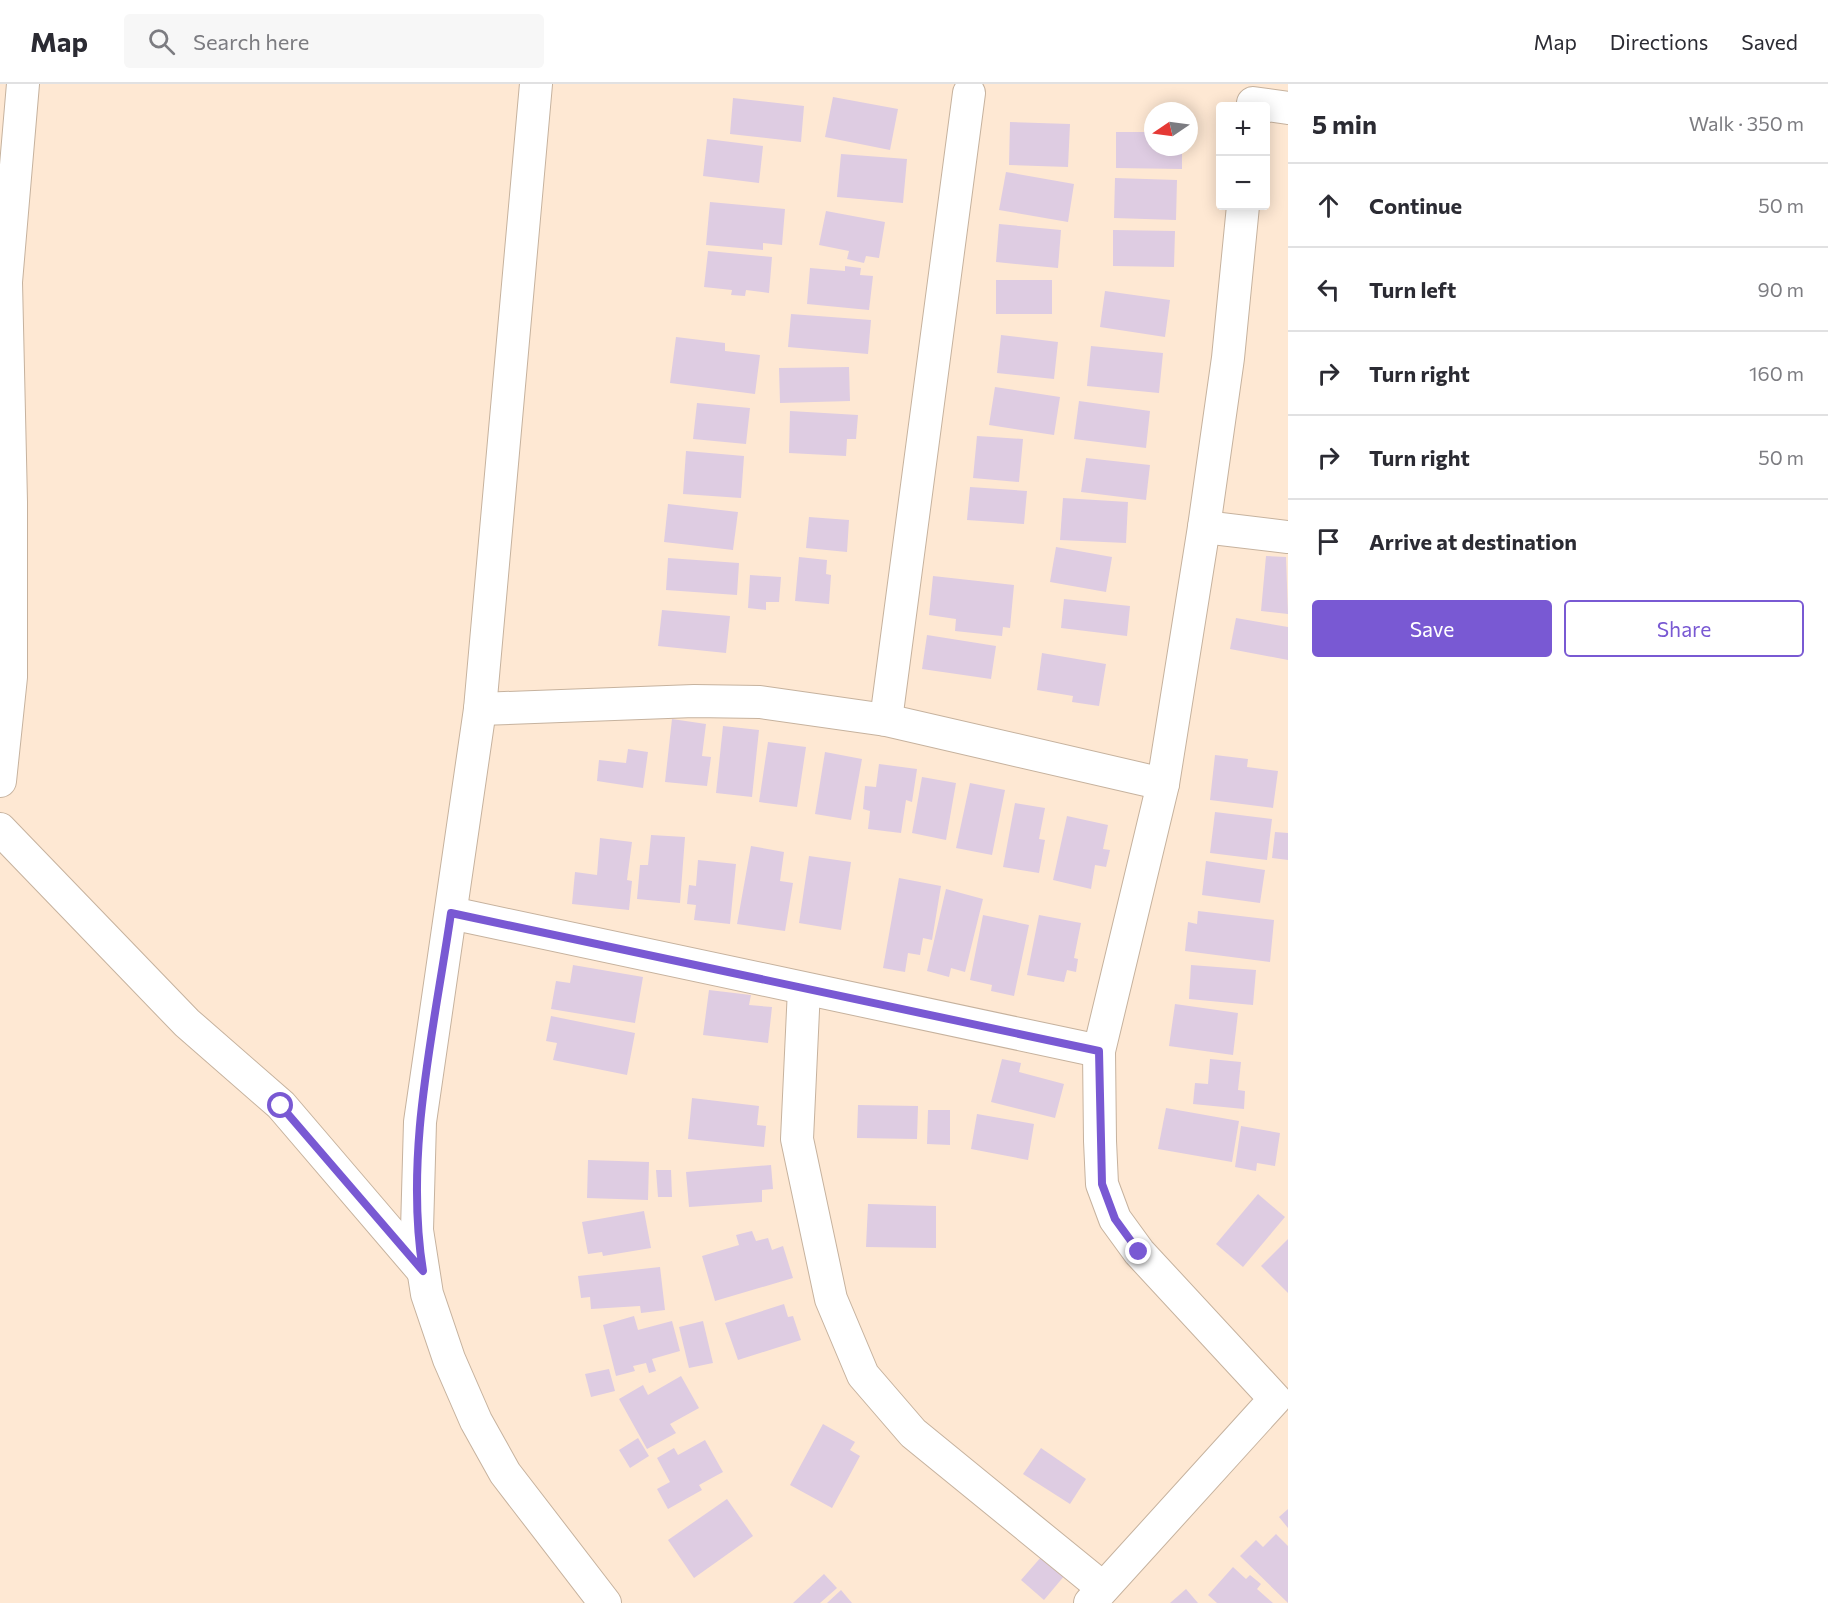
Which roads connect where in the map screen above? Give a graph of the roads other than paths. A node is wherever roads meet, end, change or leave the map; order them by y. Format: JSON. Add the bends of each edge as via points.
{"nodes":[{"id":1,"x":23,"y":84,"type":"edge"},
{"id":2,"x":536,"y":84,"type":"edge"},
{"id":3,"x":969,"y":93,"type":"dead end"},
{"id":4,"x":1254,"y":98,"type":"edge"},
{"id":5,"x":1288,"y":108,"type":"edge"},
{"id":6,"x":1243,"y":210,"type":"edge"},
{"id":7,"x":1204,"y":527,"type":"junction"},
{"id":8,"x":1288,"y":537,"type":"edge"},
{"id":9,"x":480,"y":709,"type":"junction"},
{"id":10,"x":886,"y":720,"type":"junction"},
{"id":11,"x":0,"y":781,"type":"edge"},
{"id":12,"x":1163,"y":784,"type":"junction"},
{"id":13,"x":0,"y":829,"type":"edge"},
{"id":14,"x":451,"y":913,"type":"junction"},
{"id":15,"x":804,"y":989,"type":"junction"},
{"id":16,"x":1099,"y":1051,"type":"junction"},
{"id":17,"x":423,"y":1271,"type":"junction"},
{"id":18,"x":1282,"y":1406,"type":"edge"},
{"id":19,"x":1097,"y":1596,"type":"edge"},
{"id":20,"x":605,"y":1603,"type":"edge"}],
"edges":[{"from":1,"to":11,"type":"street","via":[[6,282],[11,677]]},
{"from":2,"to":9,"type":"street"},
{"from":3,"to":10,"type":"street"},
{"from":4,"to":5,"type":"street"},
{"from":6,"to":7,"type":"street"},
{"from":7,"to":8,"type":"street"},
{"from":7,"to":12,"type":"street"},
{"from":9,"to":10,"type":"street","via":[[728,700]]},
{"from":9,"to":14,"type":"street"},
{"from":10,"to":12,"type":"street"},
{"from":12,"to":16,"type":"street"},
{"from":13,"to":17,"type":"street","via":[[187,1023],[281,1106]]},
{"from":14,"to":15,"type":"street"},
{"from":14,"to":17,"type":"street","via":[[420,1122],[417,1230]]},
{"from":15,"to":16,"type":"street"},
{"from":15,"to":19,"type":"street","via":[[797,1139],[831,1299],[863,1375],[913,1433]]},
{"from":16,"to":18,"type":"street","via":[[1102,1184],[1115,1219],[1139,1252]]},
{"from":17,"to":20,"type":"street","via":[[449,1359],[476,1421],[505,1473]]},
{"from":18,"to":19,"type":"street"}]}
